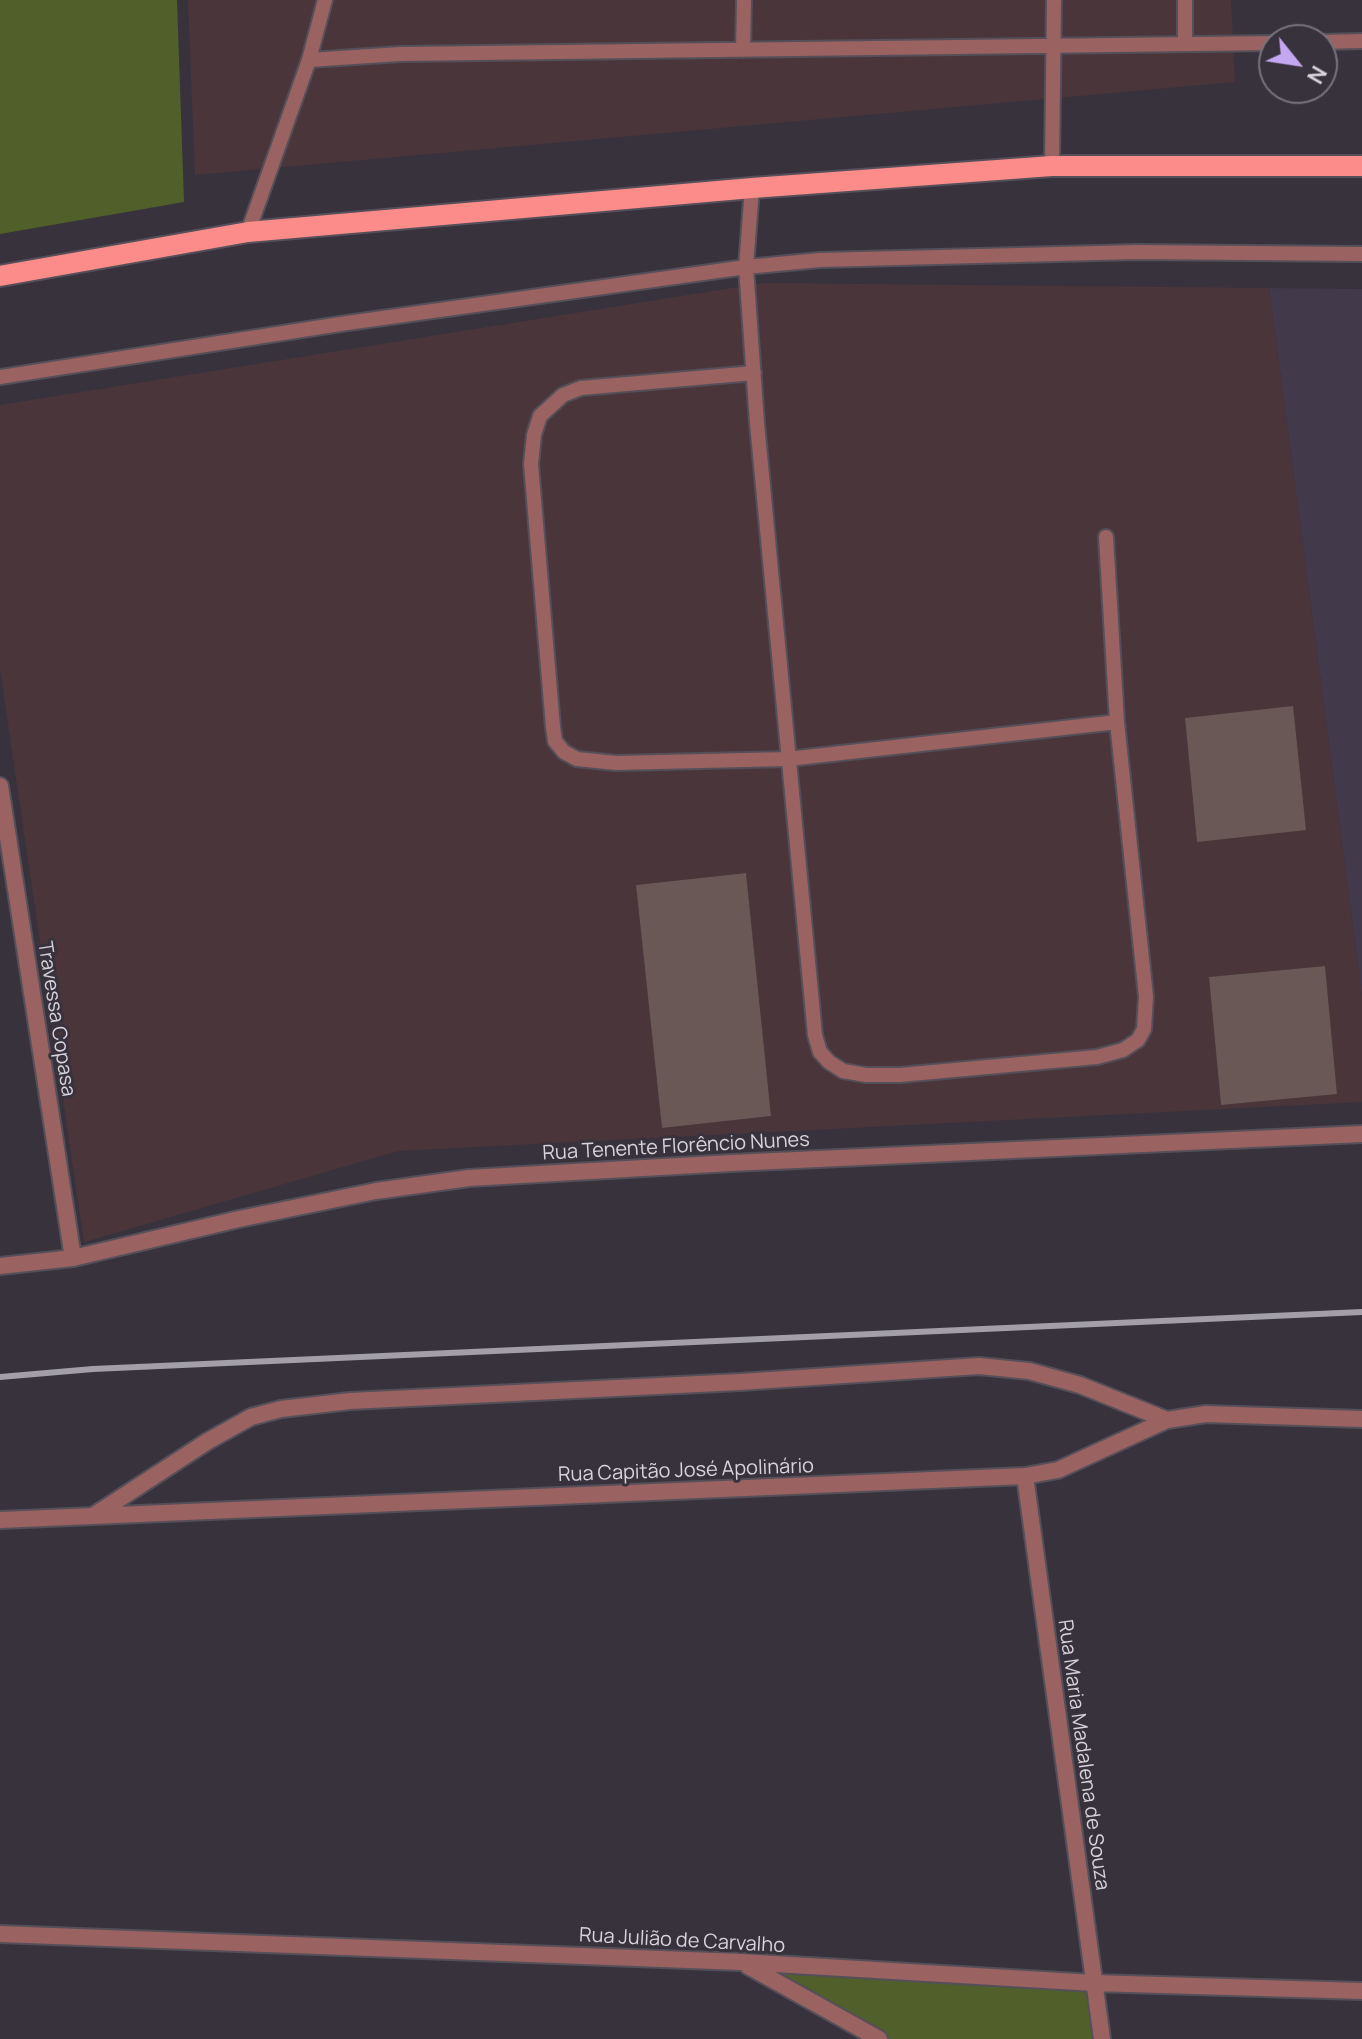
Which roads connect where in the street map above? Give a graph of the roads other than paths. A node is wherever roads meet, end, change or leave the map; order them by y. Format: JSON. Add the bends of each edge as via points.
{"nodes":[{"id":1,"x":325,"y":0,"type":"edge"},
{"id":2,"x":744,"y":0,"type":"edge"},
{"id":3,"x":1054,"y":0,"type":"edge"},
{"id":4,"x":1185,"y":0,"type":"edge"},
{"id":5,"x":1362,"y":41,"type":"edge"},
{"id":6,"x":1338,"y":42,"type":"edge"},
{"id":7,"x":1258,"y":43,"type":"edge"},
{"id":8,"x":1185,"y":44,"type":"junction"},
{"id":9,"x":1052,"y":45,"type":"junction"},
{"id":10,"x":743,"y":50,"type":"junction"},
{"id":11,"x":309,"y":60,"type":"junction"},
{"id":12,"x":1052,"y":166,"type":"junction"},
{"id":13,"x":1362,"y":166,"type":"edge"},
{"id":14,"x":752,"y":188,"type":"junction"},
{"id":15,"x":248,"y":232,"type":"junction"},
{"id":16,"x":1362,"y":254,"type":"edge"},
{"id":17,"x":746,"y":267,"type":"junction"},
{"id":18,"x":0,"y":276,"type":"edge"},
{"id":19,"x":754,"y":373,"type":"junction"},
{"id":20,"x":0,"y":377,"type":"edge"},
{"id":21,"x":1106,"y":537,"type":"dead end"},
{"id":22,"x":1117,"y":722,"type":"junction"},
{"id":23,"x":788,"y":759,"type":"junction"},
{"id":24,"x":0,"y":786,"type":"edge"},
{"id":25,"x":1362,"y":1134,"type":"edge"},
{"id":26,"x":73,"y":1258,"type":"junction"},
{"id":27,"x":0,"y":1266,"type":"edge"},
{"id":28,"x":1362,"y":1419,"type":"edge"},
{"id":29,"x":1167,"y":1420,"type":"junction"},
{"id":30,"x":1025,"y":1476,"type":"junction"},
{"id":31,"x":93,"y":1516,"type":"junction"},
{"id":32,"x":0,"y":1520,"type":"edge"},
{"id":33,"x":0,"y":1934,"type":"edge"},
{"id":34,"x":741,"y":1962,"type":"junction"},
{"id":35,"x":1094,"y":1983,"type":"junction"},
{"id":36,"x":1362,"y":1991,"type":"edge"},
{"id":37,"x":879,"y":2039,"type":"edge"},
{"id":38,"x":1102,"y":2039,"type":"edge"}],
"edges":[{"from":1,"to":11,"type":"lane"},
{"from":2,"to":10,"type":"lane"},
{"from":3,"to":9,"type":"lane"},
{"from":4,"to":8,"type":"lane"},
{"from":5,"to":6,"type":"lane"},
{"from":7,"to":8,"type":"lane"},
{"from":8,"to":9,"type":"lane"},
{"from":9,"to":10,"type":"lane"},
{"from":9,"to":12,"type":"lane"},
{"from":10,"to":11,"type":"lane"},
{"from":11,"to":15,"type":"lane"},
{"from":12,"to":13,"type":"main road"},
{"from":12,"to":14,"type":"main road"},
{"from":14,"to":15,"type":"main road"},
{"from":14,"to":17,"type":"lane"},
{"from":15,"to":18,"type":"main road"},
{"from":16,"to":17,"type":"lane","via":[[1137,252],[820,260]]},
{"from":17,"to":19,"type":"lane"},
{"from":17,"to":20,"type":"lane"},
{"from":19,"to":23,"type":"lane"},
{"from":19,"to":23,"type":"lane","via":[[581,388],[563,395],[540,416],[531,464],[553,727],[564,752],[595,762]]},
{"from":21,"to":22,"type":"lane"},
{"from":22,"to":23,"type":"lane"},
{"from":22,"to":23,"type":"lane","via":[[1146,1019],[1138,1040],[1097,1057],[900,1075],[843,1071],[829,1062],[815,1035]]},
{"from":24,"to":26,"type":"street","name":"Travessa Copasa"},
{"from":25,"to":26,"type":"street","name":"Rua Tenente Florêncio Nunes","via":[[469,1178],[360,1194]]},
{"from":26,"to":27,"type":"street","name":"Rua Tenente Florêncio Nunes"},
{"from":28,"to":29,"type":"street","name":"Rua Capitão José Apolinário","via":[[1206,1414]]},
{"from":29,"to":30,"type":"street","name":"Rua Capitão José Apolinário","via":[[1058,1470]]},
{"from":29,"to":31,"type":"street","via":[[1080,1385],[1029,1371],[979,1366],[350,1401],[251,1417]]},
{"from":30,"to":31,"type":"street","name":"Rua Capitão José Apolinário"},
{"from":30,"to":35,"type":"street","name":"Rua Maria Madalena de Souza"},
{"from":31,"to":32,"type":"street","name":"Rua Capitão José Apolinário"},
{"from":33,"to":34,"type":"street","name":"Rua Julião de Carvalho"},
{"from":34,"to":35,"type":"street","name":"Rua Julião de Carvalho"},
{"from":34,"to":37,"type":"street"},
{"from":35,"to":36,"type":"street","name":"Rua Julião de Carvalho"},
{"from":35,"to":38,"type":"street","name":"Rua Maria Madalena de Souza"}]}
